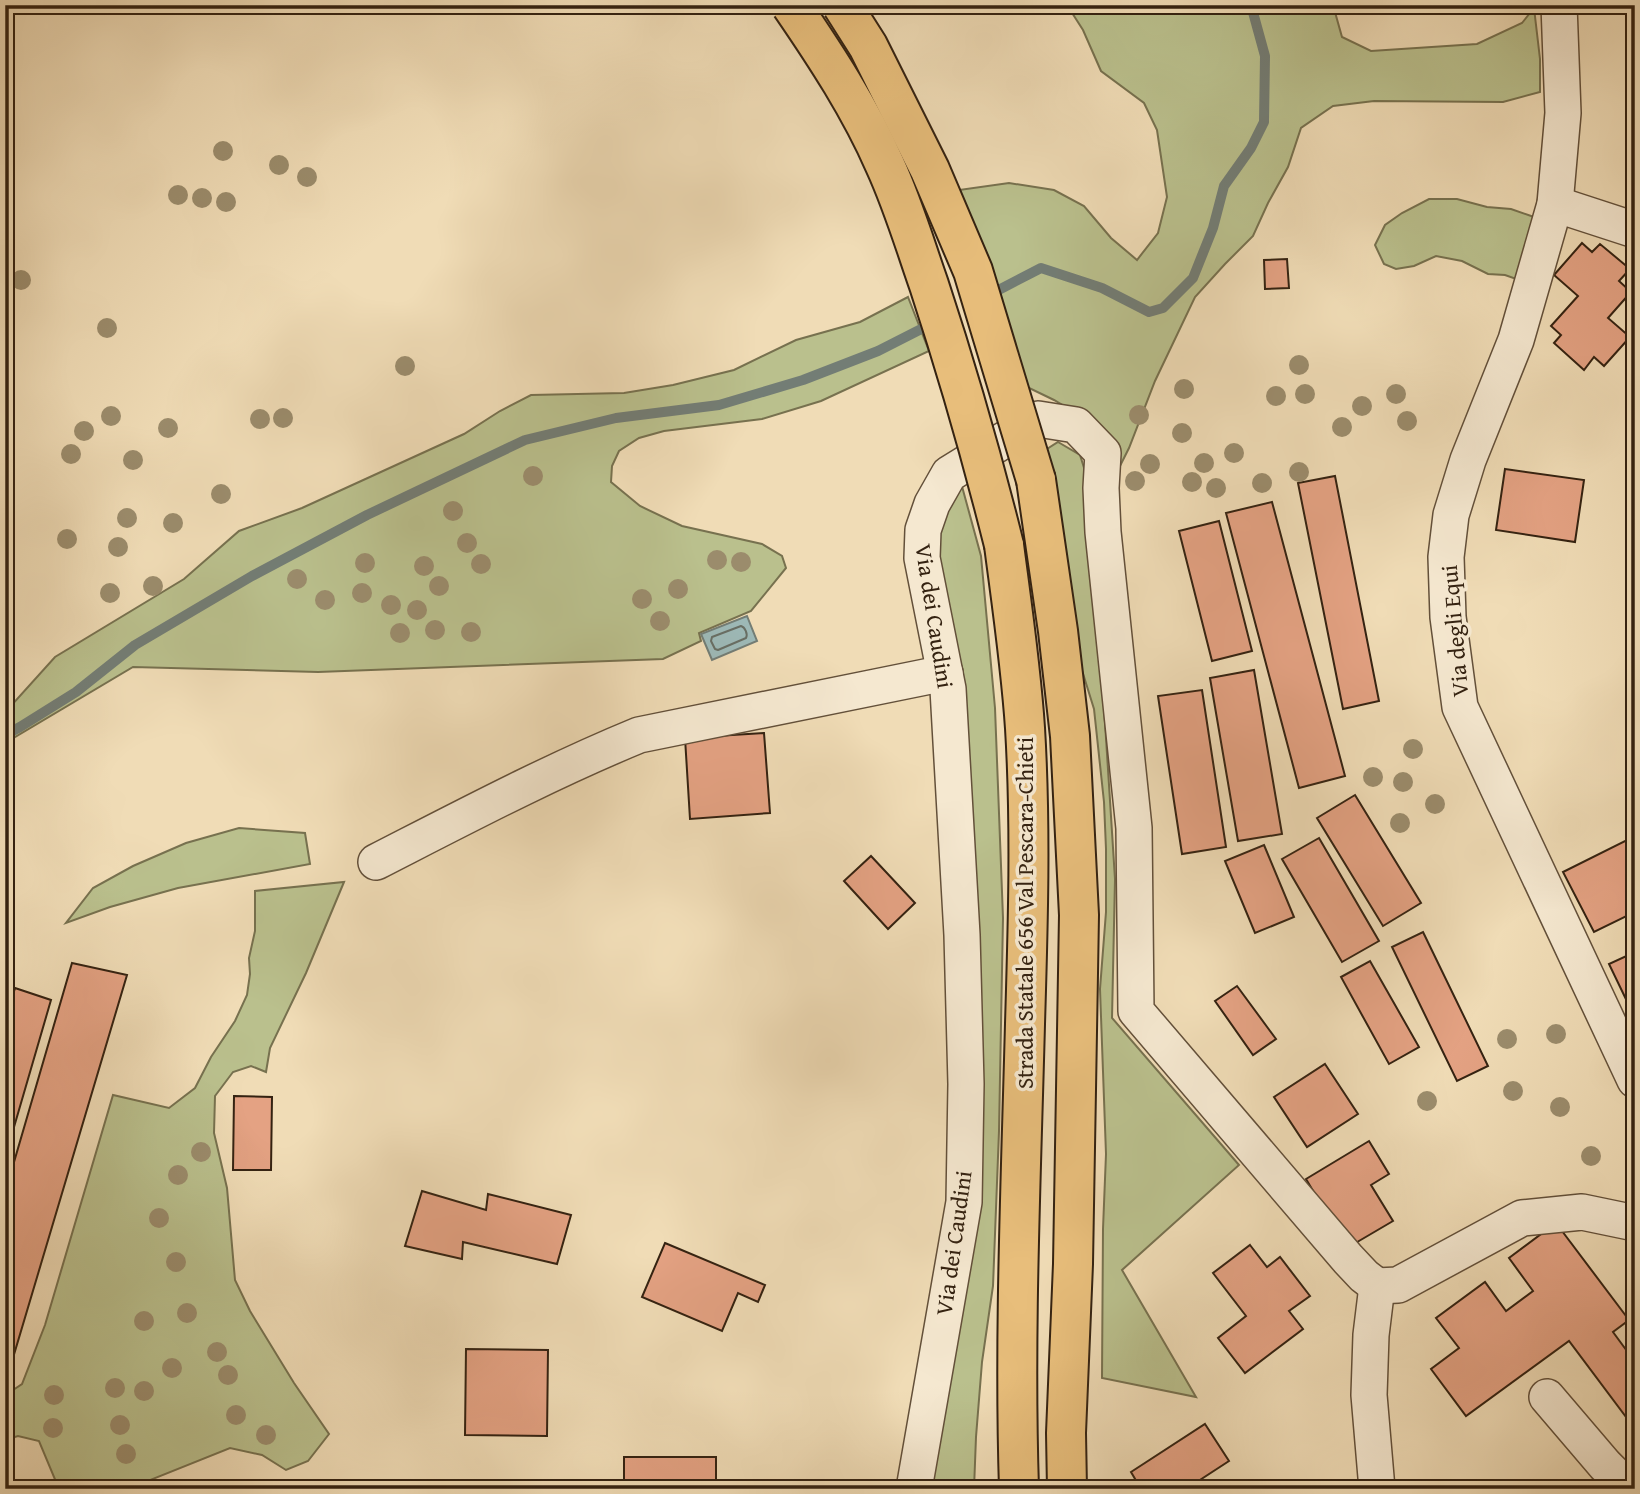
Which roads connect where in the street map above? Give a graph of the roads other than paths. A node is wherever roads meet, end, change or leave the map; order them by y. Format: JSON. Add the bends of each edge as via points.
{"nodes":[{"id":1,"x":791,"y":5,"type":"edge"},
{"id":2,"x":842,"y":5,"type":"edge"},
{"id":3,"x":1559,"y":5,"type":"edge"},
{"id":4,"x":1555,"y":204,"type":"junction"},
{"id":5,"x":1635,"y":230,"type":"edge"},
{"id":6,"x":945,"y":673,"type":"junction"},
{"id":7,"x":376,"y":862,"type":"dead end"},
{"id":8,"x":1635,"y":1080,"type":"edge"},
{"id":9,"x":1635,"y":1223,"type":"edge"},
{"id":10,"x":1377,"y":1286,"type":"junction"},
{"id":11,"x":1547,"y":1397,"type":"dead end"},
{"id":12,"x":914,"y":1489,"type":"edge"},
{"id":13,"x":1019,"y":1489,"type":"edge"},
{"id":14,"x":1067,"y":1489,"type":"edge"},
{"id":15,"x":1377,"y":1489,"type":"edge"},
{"id":16,"x":1629,"y":1489,"type":"edge"}],
"edges":[{"from":1,"to":13,"type":"highway","name":"Strada Statale 656 Val Pescara-Chieti","bridge":true,"via":[[852,98],[885,164],[941,323],[1004,545],[1025,729],[1029,882],[1019,1244]]},
{"from":2,"to":14,"type":"highway","name":"Strada Statale 656 Val Pescara-Chieti","bridge":true,"via":[[868,46],[930,170],[972,271],[1035,480],[1058,631],[1070,736],[1079,915]]},
{"from":3,"to":4,"type":"street","name":"Via degli Equi","via":[[1563,113]]},
{"from":4,"to":5,"type":"street"},
{"from":4,"to":8,"type":"street","name":"Via degli Equi","via":[[1516,340],[1451,515],[1446,557],[1448,617],[1460,707]]},
{"from":6,"to":7,"type":"street","via":[[639,735]]},
{"from":6,"to":10,"type":"street","name":"Via dei Caudini","via":[[922,558],[923,530],[932,504],[950,474],[1038,419],[1076,425],[1103,453],[1103,532],[1135,828],[1136,1011],[1348,1259]]},
{"from":6,"to":12,"type":"street","name":"Via dei Caudini","via":[[962,935],[964,1202]]},
{"from":9,"to":10,"type":"street","via":[[1582,1212],[1522,1217],[1398,1285]]},
{"from":10,"to":15,"type":"street","via":[[1369,1395]]},
{"from":11,"to":16,"type":"street"}]}
